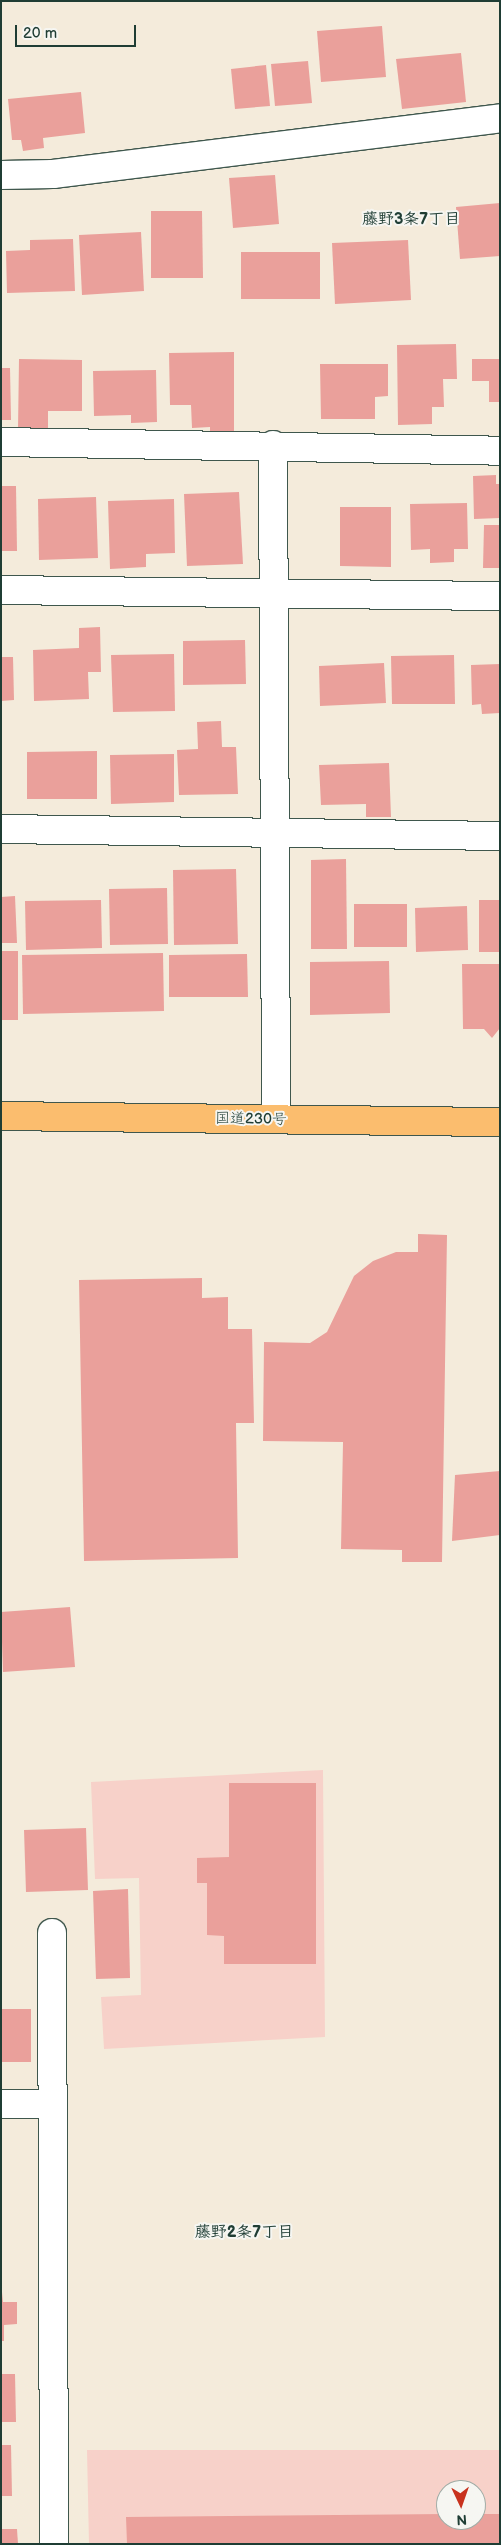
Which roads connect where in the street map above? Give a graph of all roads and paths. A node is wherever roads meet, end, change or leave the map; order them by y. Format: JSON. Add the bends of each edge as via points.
{"nodes":[{"id":1,"x":500,"y":118,"type":"edge"},
{"id":2,"x":1,"y":175,"type":"edge"},
{"id":3,"x":1,"y":442,"type":"edge"},
{"id":4,"x":273,"y":445,"type":"junction"},
{"id":5,"x":500,"y":451,"type":"edge"},
{"id":6,"x":1,"y":590,"type":"edge"},
{"id":7,"x":274,"y":594,"type":"junction"},
{"id":8,"x":500,"y":596,"type":"edge"},
{"id":9,"x":1,"y":830,"type":"edge"},
{"id":10,"x":275,"y":834,"type":"junction"},
{"id":11,"x":500,"y":836,"type":"edge"},
{"id":12,"x":1,"y":1116,"type":"edge"},
{"id":13,"x":276,"y":1119,"type":"junction"},
{"id":14,"x":500,"y":1122,"type":"edge"},
{"id":15,"x":52,"y":1932,"type":"dead end"},
{"id":16,"x":1,"y":2104,"type":"edge"},
{"id":17,"x":53,"y":2104,"type":"junction"},
{"id":18,"x":54,"y":2544,"type":"edge"}],
"edges":[{"from":1,"to":2,"type":"street","via":[[53,174]]},
{"from":3,"to":4,"type":"street"},
{"from":4,"to":5,"type":"street"},
{"from":4,"to":7,"type":"street"},
{"from":6,"to":7,"type":"street"},
{"from":7,"to":8,"type":"street"},
{"from":7,"to":10,"type":"street"},
{"from":9,"to":10,"type":"street"},
{"from":10,"to":11,"type":"street"},
{"from":10,"to":13,"type":"street"},
{"from":12,"to":13,"type":"highway","name":"国道230号"},
{"from":13,"to":14,"type":"highway","name":"国道230号"},
{"from":15,"to":17,"type":"street"},
{"from":16,"to":17,"type":"street"},
{"from":17,"to":18,"type":"street"}]}
